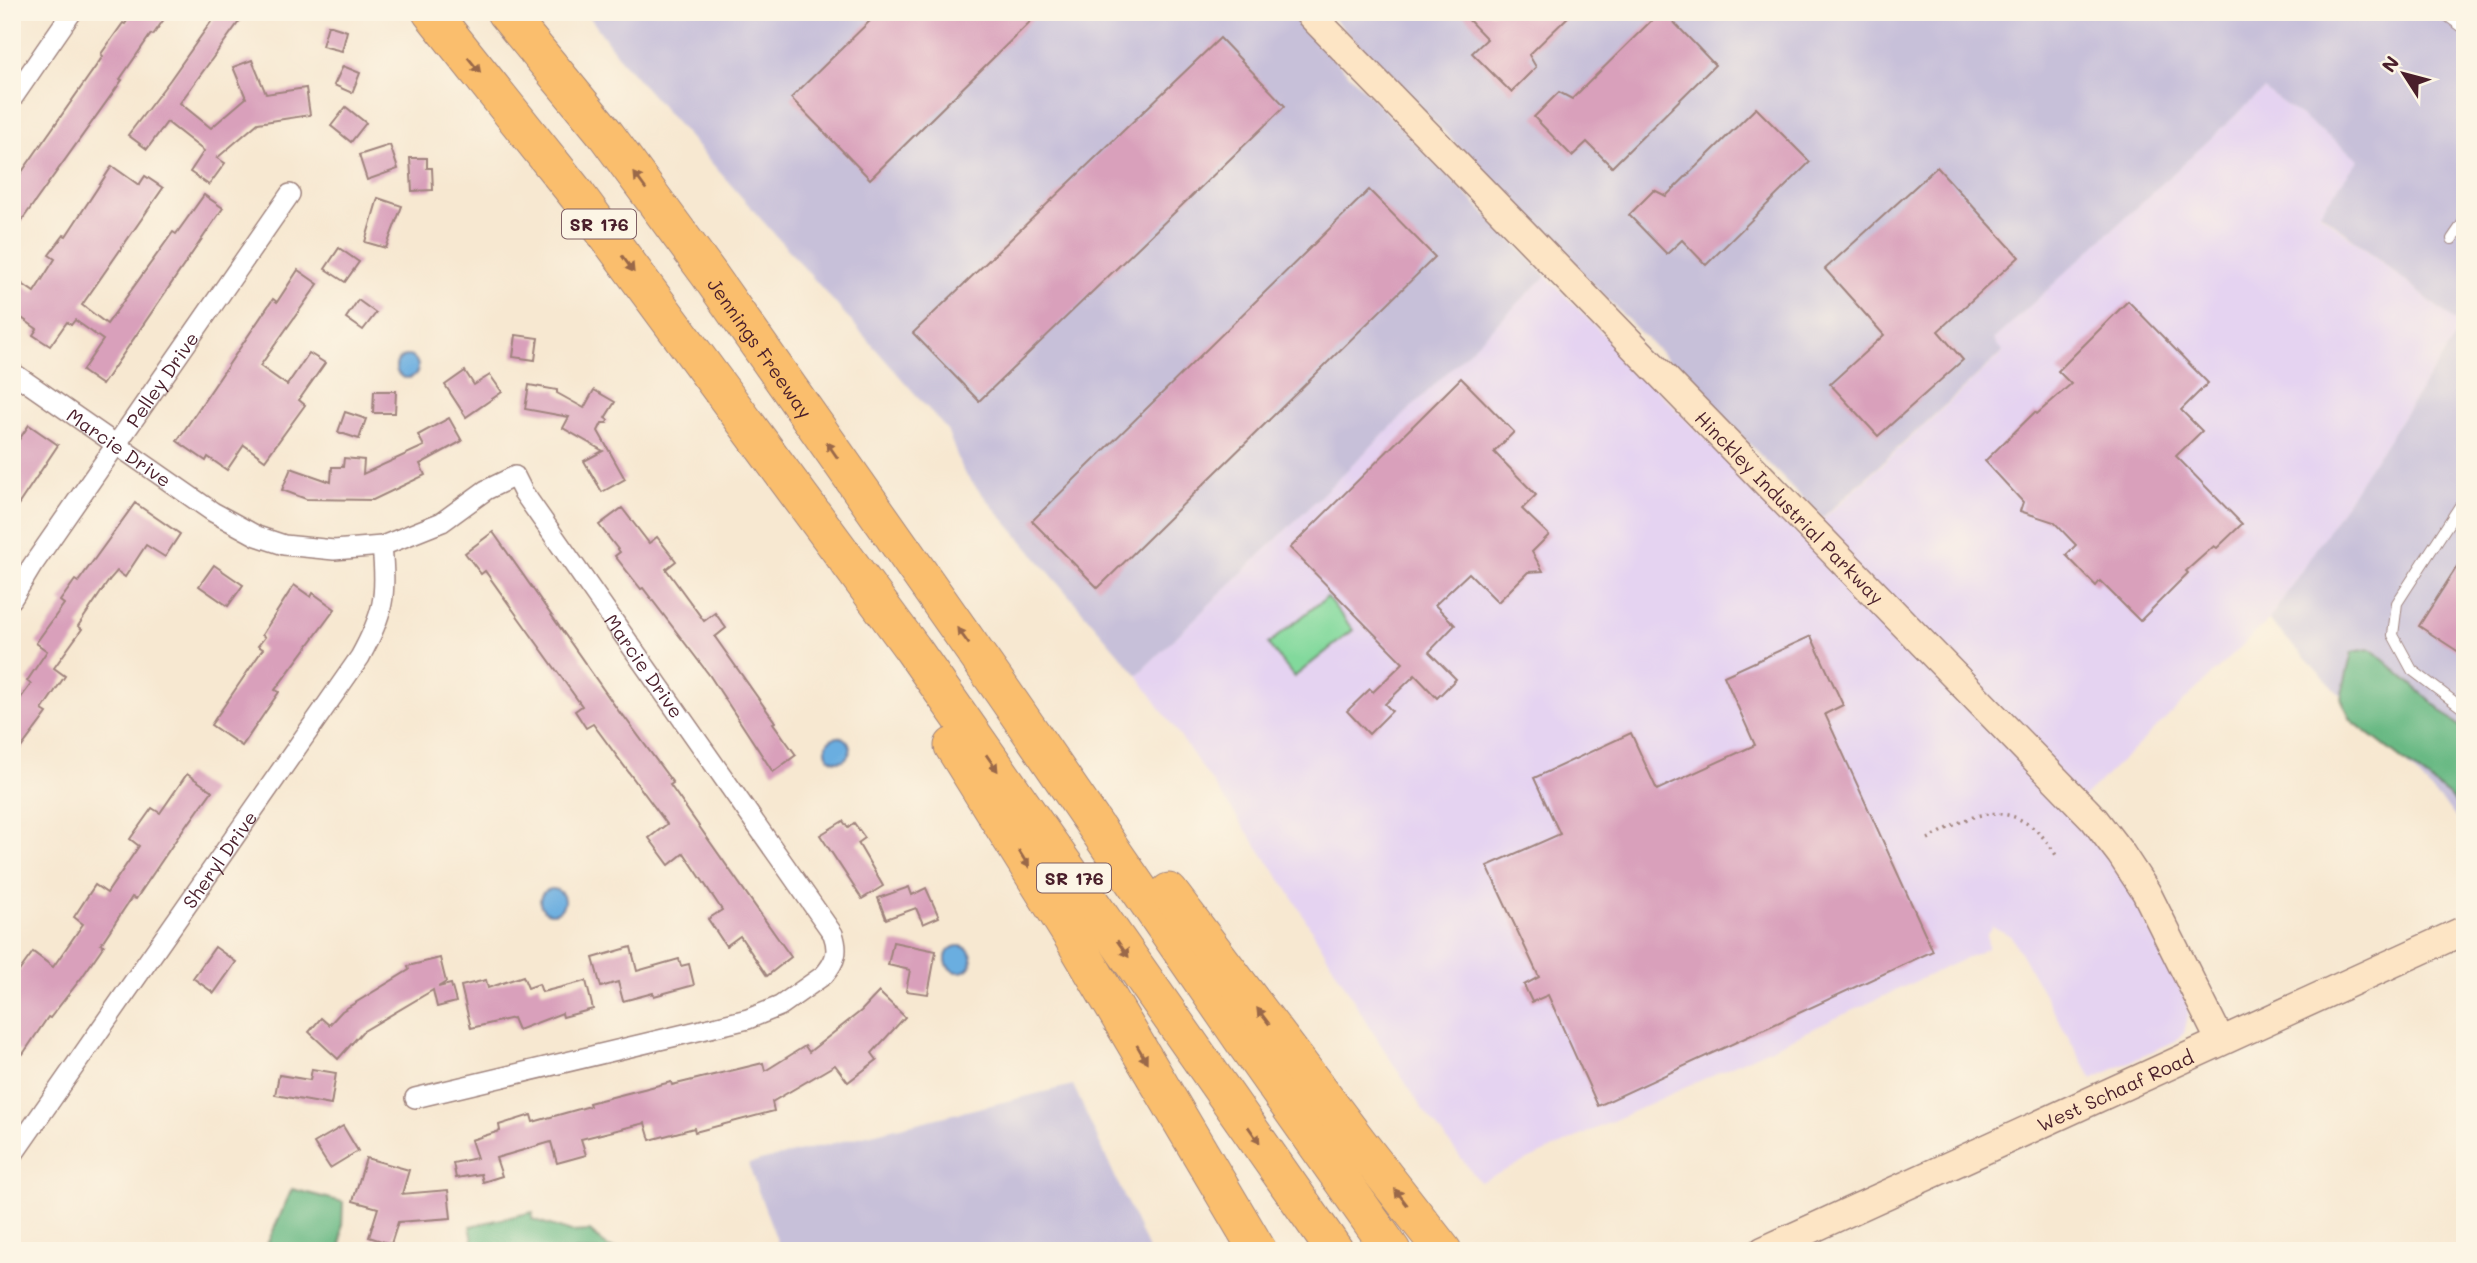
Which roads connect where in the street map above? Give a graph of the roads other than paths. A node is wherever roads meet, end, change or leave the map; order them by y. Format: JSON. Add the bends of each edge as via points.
{"nodes":[{"id":1,"x":72,"y":12,"type":"edge"},
{"id":2,"x":431,"y":12,"type":"edge"},
{"id":3,"x":505,"y":12,"type":"edge"},
{"id":4,"x":1308,"y":12,"type":"edge"},
{"id":5,"x":2442,"y":12,"type":"edge"},
{"id":6,"x":2465,"y":29,"type":"edge"},
{"id":7,"x":12,"y":99,"type":"edge"},
{"id":8,"x":290,"y":194,"type":"dead end"},
{"id":9,"x":2465,"y":220,"type":"edge"},
{"id":10,"x":2452,"y":239,"type":"dead end"},
{"id":11,"x":12,"y":372,"type":"edge"},
{"id":12,"x":117,"y":445,"type":"junction"},
{"id":13,"x":2465,"y":498,"type":"edge"},
{"id":14,"x":808,"y":510,"type":"junction"},
{"id":15,"x":382,"y":545,"type":"junction"},
{"id":16,"x":12,"y":599,"type":"edge"},
{"id":17,"x":1003,"y":692,"type":"junction"},
{"id":18,"x":2465,"y":710,"type":"edge"},
{"id":19,"x":2465,"y":930,"type":"edge"},
{"id":20,"x":2220,"y":1040,"type":"junction"},
{"id":21,"x":415,"y":1098,"type":"dead end"},
{"id":22,"x":12,"y":1156,"type":"edge"},
{"id":23,"x":1209,"y":1169,"type":"junction"},
{"id":24,"x":1248,"y":1251,"type":"edge"},
{"id":25,"x":1258,"y":1251,"type":"edge"},
{"id":26,"x":1335,"y":1251,"type":"edge"},
{"id":27,"x":1392,"y":1251,"type":"edge"},
{"id":28,"x":1443,"y":1251,"type":"edge"},
{"id":29,"x":1763,"y":1251,"type":"edge"}],
"edges":[{"from":1,"to":7,"type":"street"},
{"from":2,"to":14,"type":"highway","number":"SR 176","one_way":true,"via":[[577,195]]},
{"from":17,"to":3,"type":"highway","name":"Jennings Freeway","number":"SR 176","one_way":true,"via":[[708,273],[604,132]]},
{"from":4,"to":20,"type":"street","name":"Hinckley Industrial Parkway","via":[[2094,819],[2146,892]]},
{"from":5,"to":6,"type":"lane"},
{"from":8,"to":12,"type":"street","name":"Pelley Drive"},
{"from":9,"to":10,"type":"lane"},
{"from":11,"to":12,"type":"street","name":"Marcie Drive"},
{"from":12,"to":15,"type":"street","name":"Marcie Drive","via":[[213,512],[257,536],[309,549]]},
{"from":12,"to":16,"type":"street","name":"Pelley Drive"},
{"from":13,"to":18,"type":"lane","via":[[2397,603],[2393,635],[2412,670]]},
{"from":14,"to":23,"type":"highway","one_way":true,"via":[[1073,938]]},
{"from":14,"to":26,"type":"highway","number":"SR 176","one_way":true,"via":[[912,648]]},
{"from":15,"to":21,"type":"street","name":"Marcie Drive","via":[[442,522],[486,490],[515,476],[826,921],[837,946],[836,957],[824,975],[764,1014]]},
{"from":15,"to":22,"type":"street","name":"Sheryl Drive","via":[[382,610],[360,657]]},
{"from":17,"to":27,"type":"highway","number":"SR 176"},
{"from":28,"to":17,"type":"highway","one_way":true,"via":[[1087,785]]},
{"from":19,"to":20,"type":"street","name":"West Schaaf Road"},
{"from":20,"to":29,"type":"street","name":"West Schaaf Road"},
{"from":23,"to":24,"type":"highway"},
{"from":23,"to":25,"type":"highway"}]}
